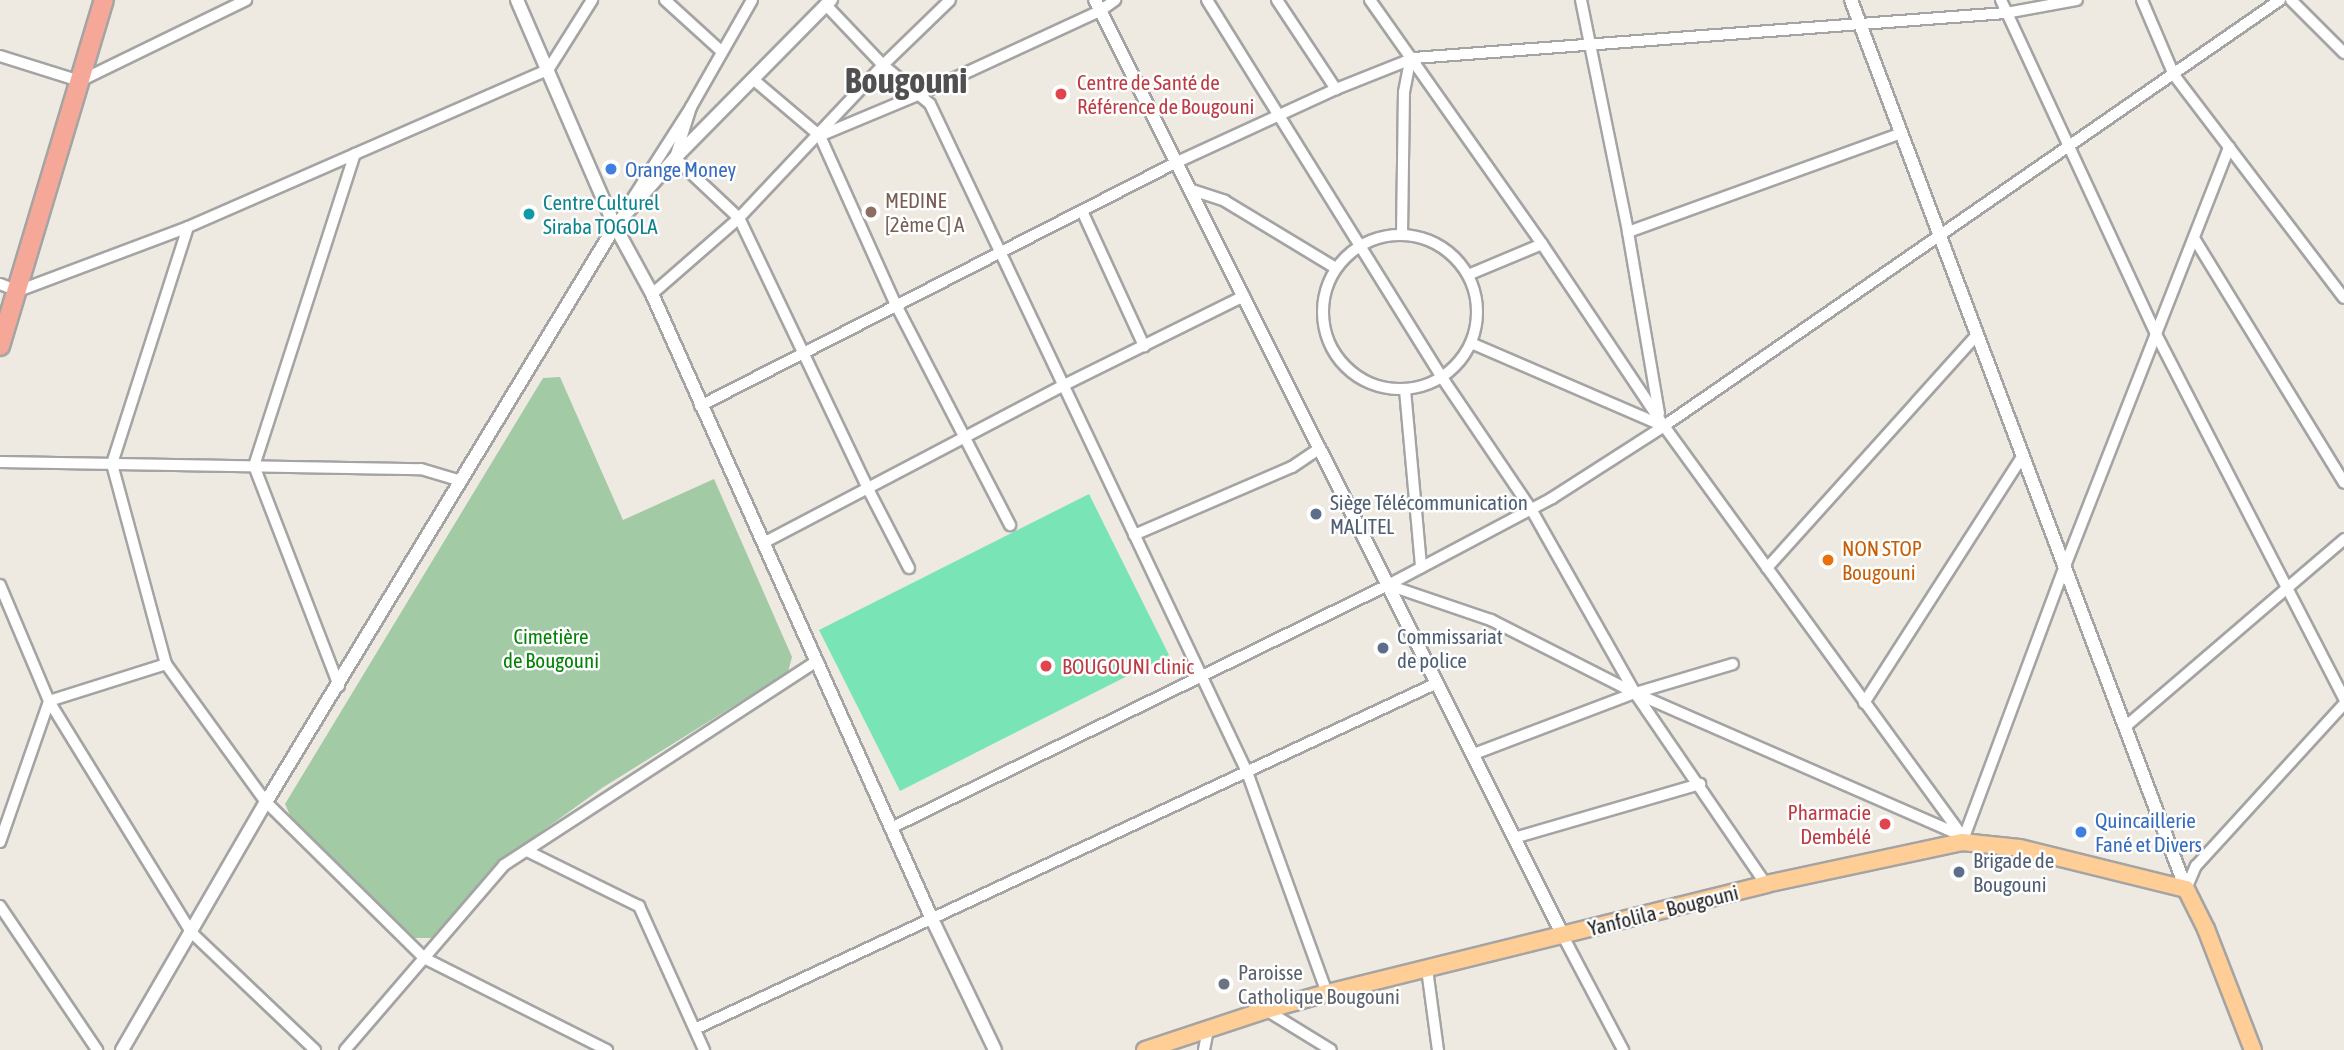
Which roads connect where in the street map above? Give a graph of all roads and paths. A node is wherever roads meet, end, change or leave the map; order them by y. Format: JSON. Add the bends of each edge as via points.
{"nodes":[{"id":1,"x":104,"y":0,"type":"edge"},
{"id":2,"x":246,"y":0,"type":"edge"},
{"id":3,"x":517,"y":0,"type":"edge"},
{"id":4,"x":592,"y":0,"type":"edge"},
{"id":5,"x":665,"y":0,"type":"edge"},
{"id":6,"x":752,"y":0,"type":"edge"},
{"id":7,"x":950,"y":0,"type":"edge"},
{"id":8,"x":1115,"y":0,"type":"edge"},
{"id":9,"x":1208,"y":0,"type":"edge"},
{"id":10,"x":1277,"y":0,"type":"edge"},
{"id":11,"x":1370,"y":0,"type":"edge"},
{"id":12,"x":1581,"y":0,"type":"edge"},
{"id":13,"x":1851,"y":0,"type":"edge"},
{"id":14,"x":2001,"y":0,"type":"edge"},
{"id":15,"x":2077,"y":0,"type":"edge"},
{"id":16,"x":2142,"y":0,"type":"edge"},
{"id":17,"x":2280,"y":0,"type":"edge"},
{"id":18,"x":2291,"y":0,"type":"edge"},
{"id":19,"x":829,"y":3,"type":"edge"},
{"id":20,"x":1097,"y":6,"type":"edge"},
{"id":21,"x":2007,"y":13,"type":"junction"},
{"id":22,"x":1859,"y":23,"type":"junction"},
{"id":23,"x":1590,"y":44,"type":"junction"},
{"id":24,"x":721,"y":51,"type":"junction"},
{"id":25,"x":2344,"y":53,"type":"edge"},
{"id":26,"x":0,"y":57,"type":"edge"},
{"id":27,"x":1412,"y":59,"type":"junction"},
{"id":28,"x":883,"y":65,"type":"junction"},
{"id":29,"x":548,"y":71,"type":"junction"},
{"id":30,"x":2174,"y":75,"type":"junction"},
{"id":31,"x":754,"y":80,"type":"junction"},
{"id":32,"x":80,"y":81,"type":"junction"},
{"id":33,"x":1336,"y":89,"type":"junction"},
{"id":34,"x":920,"y":94,"type":"junction"},
{"id":35,"x":691,"y":107,"type":"junction"},
{"id":36,"x":1279,"y":114,"type":"junction"},
{"id":37,"x":1901,"y":133,"type":"junction"},
{"id":38,"x":820,"y":136,"type":"junction"},
{"id":39,"x":2068,"y":147,"type":"junction"},
{"id":40,"x":2229,"y":147,"type":"junction"},
{"id":41,"x":355,"y":154,"type":"junction"},
{"id":42,"x":675,"y":158,"type":"junction"},
{"id":43,"x":1175,"y":163,"type":"junction"},
{"id":44,"x":1189,"y":189,"type":"junction"},
{"id":45,"x":1082,"y":211,"type":"junction"},
{"id":46,"x":739,"y":218,"type":"junction"},
{"id":47,"x":188,"y":226,"type":"junction"},
{"id":48,"x":615,"y":226,"type":"junction"},
{"id":49,"x":1628,"y":232,"type":"junction"},
{"id":50,"x":1402,"y":234,"type":"junction"},
{"id":51,"x":1939,"y":234,"type":"junction"},
{"id":52,"x":2194,"y":238,"type":"junction"},
{"id":53,"x":1542,"y":244,"type":"junction"},
{"id":54,"x":1362,"y":246,"type":"junction"},
{"id":55,"x":998,"y":252,"type":"junction"},
{"id":56,"x":1334,"y":267,"type":"junction"},
{"id":57,"x":1468,"y":275,"type":"junction"},
{"id":58,"x":0,"y":284,"type":"edge"},
{"id":59,"x":18,"y":291,"type":"junction"},
{"id":60,"x":652,"y":294,"type":"junction"},
{"id":61,"x":1244,"y":296,"type":"junction"},
{"id":62,"x":2344,"y":298,"type":"edge"},
{"id":63,"x":896,"y":305,"type":"junction"},
{"id":64,"x":2156,"y":334,"type":"junction"},
{"id":65,"x":1977,"y":335,"type":"junction"},
{"id":66,"x":1471,"y":343,"type":"junction"},
{"id":67,"x":0,"y":346,"type":"edge"},
{"id":68,"x":1144,"y":346,"type":"junction"},
{"id":69,"x":804,"y":352,"type":"junction"},
{"id":70,"x":1441,"y":376,"type":"junction"},
{"id":71,"x":1062,"y":386,"type":"junction"},
{"id":72,"x":1405,"y":390,"type":"junction"},
{"id":73,"x":700,"y":406,"type":"junction"},
{"id":74,"x":1662,"y":421,"type":"junction"},
{"id":75,"x":965,"y":439,"type":"junction"},
{"id":76,"x":1320,"y":448,"type":"junction"},
{"id":77,"x":2022,"y":455,"type":"junction"},
{"id":78,"x":0,"y":462,"type":"edge"},
{"id":79,"x":112,"y":464,"type":"junction"},
{"id":80,"x":254,"y":466,"type":"junction"},
{"id":81,"x":461,"y":481,"type":"junction"},
{"id":82,"x":2344,"y":483,"type":"edge"},
{"id":83,"x":868,"y":489,"type":"junction"},
{"id":84,"x":1531,"y":509,"type":"junction"},
{"id":85,"x":1010,"y":525,"type":"dead end"},
{"id":86,"x":1134,"y":535,"type":"junction"},
{"id":87,"x":2344,"y":539,"type":"edge"},
{"id":88,"x":765,"y":541,"type":"junction"},
{"id":89,"x":2064,"y":566,"type":"junction"},
{"id":90,"x":1422,"y":567,"type":"junction"},
{"id":91,"x":909,"y":568,"type":"dead end"},
{"id":92,"x":1767,"y":568,"type":"junction"},
{"id":93,"x":0,"y":585,"type":"edge"},
{"id":94,"x":1388,"y":585,"type":"junction"},
{"id":95,"x":2286,"y":590,"type":"junction"},
{"id":96,"x":817,"y":661,"type":"junction"},
{"id":97,"x":166,"y":664,"type":"junction"},
{"id":98,"x":1733,"y":664,"type":"dead end"},
{"id":99,"x":1201,"y":677,"type":"junction"},
{"id":100,"x":1437,"y":683,"type":"junction"},
{"id":101,"x":339,"y":686,"type":"junction"},
{"id":102,"x":1635,"y":692,"type":"junction"},
{"id":103,"x":2344,"y":698,"type":"edge"},
{"id":104,"x":49,"y":701,"type":"junction"},
{"id":105,"x":1864,"y":703,"type":"junction"},
{"id":106,"x":2344,"y":704,"type":"edge"},
{"id":107,"x":2125,"y":727,"type":"junction"},
{"id":108,"x":1474,"y":754,"type":"junction"},
{"id":109,"x":1247,"y":772,"type":"junction"},
{"id":110,"x":1700,"y":784,"type":"junction"},
{"id":111,"x":266,"y":802,"type":"junction"},
{"id":112,"x":891,"y":828,"type":"junction"},
{"id":113,"x":1514,"y":838,"type":"junction"},
{"id":114,"x":1963,"y":839,"type":"junction"},
{"id":115,"x":0,"y":842,"type":"edge"},
{"id":116,"x":527,"y":851,"type":"junction"},
{"id":117,"x":1766,"y":884,"type":"junction"},
{"id":118,"x":2186,"y":889,"type":"junction"},
{"id":119,"x":0,"y":906,"type":"edge"},
{"id":120,"x":932,"y":919,"type":"junction"},
{"id":121,"x":192,"y":933,"type":"junction"},
{"id":122,"x":1563,"y":936,"type":"junction"},
{"id":123,"x":424,"y":958,"type":"junction"},
{"id":124,"x":1427,"y":969,"type":"junction"},
{"id":125,"x":1327,"y":993,"type":"junction"},
{"id":126,"x":1266,"y":1010,"type":"junction"},
{"id":127,"x":1208,"y":1029,"type":"junction"},
{"id":128,"x":695,"y":1030,"type":"junction"},
{"id":129,"x":97,"y":1050,"type":"edge"},
{"id":130,"x":122,"y":1050,"type":"edge"},
{"id":131,"x":315,"y":1050,"type":"edge"},
{"id":132,"x":345,"y":1050,"type":"edge"},
{"id":133,"x":607,"y":1050,"type":"edge"},
{"id":134,"x":704,"y":1050,"type":"edge"},
{"id":135,"x":995,"y":1050,"type":"edge"},
{"id":136,"x":1146,"y":1050,"type":"edge"},
{"id":137,"x":1204,"y":1050,"type":"edge"},
{"id":138,"x":1331,"y":1050,"type":"edge"},
{"id":139,"x":1438,"y":1050,"type":"edge"},
{"id":140,"x":1623,"y":1050,"type":"edge"},
{"id":141,"x":2253,"y":1050,"type":"edge"}],
"edges":[{"from":1,"to":32,"type":"highway"},
{"from":2,"to":32,"type":"street"},
{"from":3,"to":29,"type":"street"},
{"from":4,"to":29,"type":"street"},
{"from":5,"to":24,"type":"street"},
{"from":6,"to":24,"type":"street"},
{"from":7,"to":28,"type":"street"},
{"from":8,"to":20,"type":"street"},
{"from":9,"to":36,"type":"street"},
{"from":10,"to":33,"type":"street"},
{"from":11,"to":27,"type":"street"},
{"from":12,"to":23,"type":"street"},
{"from":13,"to":22,"type":"street"},
{"from":14,"to":21,"type":"street"},
{"from":15,"to":21,"type":"street"},
{"from":16,"to":30,"type":"street"},
{"from":17,"to":30,"type":"street"},
{"from":18,"to":25,"type":"street"},
{"from":19,"to":28,"type":"street"},
{"from":19,"to":31,"type":"street"},
{"from":20,"to":34,"type":"street"},
{"from":20,"to":43,"type":"street"},
{"from":21,"to":22,"type":"street"},
{"from":21,"to":39,"type":"street"},
{"from":22,"to":23,"type":"street"},
{"from":22,"to":37,"type":"street"},
{"from":23,"to":27,"type":"street"},
{"from":23,"to":49,"type":"street"},
{"from":24,"to":35,"type":"street"},
{"from":26,"to":32,"type":"street"},
{"from":27,"to":33,"type":"street"},
{"from":27,"to":50,"type":"street","via":[[1404,92]]},
{"from":27,"to":53,"type":"street"},
{"from":28,"to":34,"type":"street"},
{"from":28,"to":38,"type":"street"},
{"from":29,"to":41,"type":"street"},
{"from":29,"to":48,"type":"street"},
{"from":30,"to":39,"type":"street"},
{"from":30,"to":40,"type":"street"},
{"from":31,"to":38,"type":"street"},
{"from":31,"to":42,"type":"street"},
{"from":32,"to":59,"type":"highway"},
{"from":33,"to":36,"type":"street"},
{"from":34,"to":38,"type":"street"},
{"from":34,"to":55,"type":"street","via":[[930,104]]},
{"from":35,"to":42,"type":"street"},
{"from":35,"to":48,"type":"street"},
{"from":36,"to":43,"type":"street"},
{"from":36,"to":54,"type":"street"},
{"from":37,"to":49,"type":"street"},
{"from":37,"to":51,"type":"street"},
{"from":38,"to":46,"type":"street"},
{"from":38,"to":63,"type":"street"},
{"from":39,"to":51,"type":"street"},
{"from":39,"to":64,"type":"street"},
{"from":40,"to":52,"type":"street"},
{"from":40,"to":62,"type":"street"},
{"from":41,"to":47,"type":"street"},
{"from":41,"to":80,"type":"street"},
{"from":42,"to":46,"type":"street"},
{"from":42,"to":48,"type":"street"},
{"from":43,"to":44,"type":"street"},
{"from":43,"to":45,"type":"street"},
{"from":44,"to":56,"type":"street","via":[[1225,201]]},
{"from":44,"to":61,"type":"street"},
{"from":45,"to":55,"type":"street"},
{"from":45,"to":68,"type":"street"},
{"from":46,"to":60,"type":"street"},
{"from":46,"to":69,"type":"street"},
{"from":47,"to":59,"type":"street"},
{"from":47,"to":79,"type":"street"},
{"from":48,"to":60,"type":"street"},
{"from":48,"to":81,"type":"street"},
{"from":49,"to":74,"type":"street"},
{"from":50,"to":54,"type":"street","via":[[1383,235]]},
{"from":50,"to":57,"type":"street","via":[[1434,241],[1458,259]]},
{"from":51,"to":65,"type":"street"},
{"from":51,"to":74,"type":"street"},
{"from":52,"to":64,"type":"street"},
{"from":52,"to":82,"type":"street"},
{"from":53,"to":57,"type":"street"},
{"from":53,"to":74,"type":"street"},
{"from":54,"to":56,"type":"street"},
{"from":54,"to":70,"type":"street"},
{"from":55,"to":63,"type":"street"},
{"from":55,"to":71,"type":"street"},
{"from":56,"to":72,"type":"street","via":[[1322,315],[1332,351],[1357,377],[1380,388]]},
{"from":57,"to":66,"type":"street","via":[[1477,296]]},
{"from":58,"to":59,"type":"street"},
{"from":59,"to":67,"type":"highway"},
{"from":60,"to":73,"type":"street"},
{"from":61,"to":68,"type":"street"},
{"from":61,"to":76,"type":"street"},
{"from":63,"to":69,"type":"street"},
{"from":63,"to":75,"type":"street"},
{"from":64,"to":89,"type":"street"},
{"from":64,"to":95,"type":"street"},
{"from":65,"to":77,"type":"street"},
{"from":65,"to":92,"type":"street"},
{"from":66,"to":70,"type":"street","via":[[1457,365]]},
{"from":66,"to":74,"type":"street"},
{"from":68,"to":71,"type":"street"},
{"from":69,"to":73,"type":"street"},
{"from":69,"to":83,"type":"street"},
{"from":70,"to":72,"type":"street","via":[[1429,385]]},
{"from":70,"to":84,"type":"street"},
{"from":71,"to":75,"type":"street"},
{"from":71,"to":86,"type":"street"},
{"from":72,"to":90,"type":"street"},
{"from":73,"to":88,"type":"street"},
{"from":74,"to":84,"type":"street"},
{"from":74,"to":92,"type":"street"},
{"from":75,"to":83,"type":"street"},
{"from":75,"to":85,"type":"street"},
{"from":76,"to":86,"type":"street","via":[[1292,467]]},
{"from":76,"to":94,"type":"street"},
{"from":77,"to":89,"type":"street"},
{"from":77,"to":105,"type":"street"},
{"from":78,"to":79,"type":"street"},
{"from":79,"to":80,"type":"street"},
{"from":79,"to":97,"type":"street"},
{"from":80,"to":81,"type":"street","via":[[421,469]]},
{"from":80,"to":101,"type":"street"},
{"from":81,"to":101,"type":"street"},
{"from":83,"to":88,"type":"street"},
{"from":83,"to":91,"type":"street"},
{"from":84,"to":90,"type":"street"},
{"from":84,"to":102,"type":"street"},
{"from":86,"to":99,"type":"street"},
{"from":87,"to":95,"type":"street"},
{"from":88,"to":96,"type":"street"},
{"from":89,"to":107,"type":"street"},
{"from":89,"to":114,"type":"street"},
{"from":90,"to":94,"type":"street"},
{"from":92,"to":105,"type":"street"},
{"from":93,"to":104,"type":"street"},
{"from":94,"to":99,"type":"street"},
{"from":94,"to":100,"type":"street"},
{"from":94,"to":102,"type":"street","via":[[1490,620]]},
{"from":95,"to":103,"type":"street"},
{"from":95,"to":107,"type":"street"},
{"from":96,"to":112,"type":"street"},
{"from":96,"to":116,"type":"street"},
{"from":97,"to":104,"type":"street"},
{"from":97,"to":111,"type":"street"},
{"from":98,"to":102,"type":"street"},
{"from":99,"to":109,"type":"street"},
{"from":99,"to":112,"type":"street"},
{"from":100,"to":108,"type":"street"},
{"from":100,"to":109,"type":"street"},
{"from":101,"to":111,"type":"street"},
{"from":102,"to":108,"type":"street"},
{"from":102,"to":110,"type":"street"},
{"from":102,"to":114,"type":"street"},
{"from":104,"to":115,"type":"street"},
{"from":104,"to":121,"type":"street"},
{"from":105,"to":114,"type":"street"},
{"from":106,"to":118,"type":"street","via":[[2196,866]]},
{"from":107,"to":118,"type":"street"},
{"from":108,"to":113,"type":"street"},
{"from":109,"to":120,"type":"street"},
{"from":109,"to":125,"type":"street"},
{"from":110,"to":113,"type":"street"},
{"from":110,"to":117,"type":"street"},
{"from":111,"to":121,"type":"street"},
{"from":111,"to":123,"type":"street"},
{"from":112,"to":120,"type":"street"},
{"from":113,"to":122,"type":"street"},
{"from":114,"to":117,"type":"main road","name":"Yanfolila - Bougouni"},
{"from":114,"to":118,"type":"main road","name":"Yanfolila - Bougouni","via":[[2020,848]]},
{"from":116,"to":123,"type":"street","via":[[504,865]]},
{"from":116,"to":128,"type":"street","via":[[639,906]]},
{"from":117,"to":122,"type":"main road","name":"Yanfolila - Bougouni"},
{"from":118,"to":141,"type":"main road"},
{"from":119,"to":129,"type":"street"},
{"from":120,"to":128,"type":"street"},
{"from":120,"to":135,"type":"street"},
{"from":121,"to":130,"type":"street"},
{"from":121,"to":131,"type":"street"},
{"from":122,"to":124,"type":"main road","name":"Yanfolila - Bougouni"},
{"from":122,"to":140,"type":"street"},
{"from":123,"to":132,"type":"street"},
{"from":123,"to":133,"type":"street"},
{"from":124,"to":125,"type":"main road","name":"Yanfolila - Bougouni"},
{"from":124,"to":139,"type":"street"},
{"from":125,"to":126,"type":"main road","name":"Yanfolila - Bougouni"},
{"from":126,"to":127,"type":"main road","name":"Yanfolila - Bougouni"},
{"from":126,"to":138,"type":"street"},
{"from":127,"to":136,"type":"main road","name":"Yanfolila - Bougouni"},
{"from":127,"to":137,"type":"street"},
{"from":128,"to":134,"type":"street"}]}
